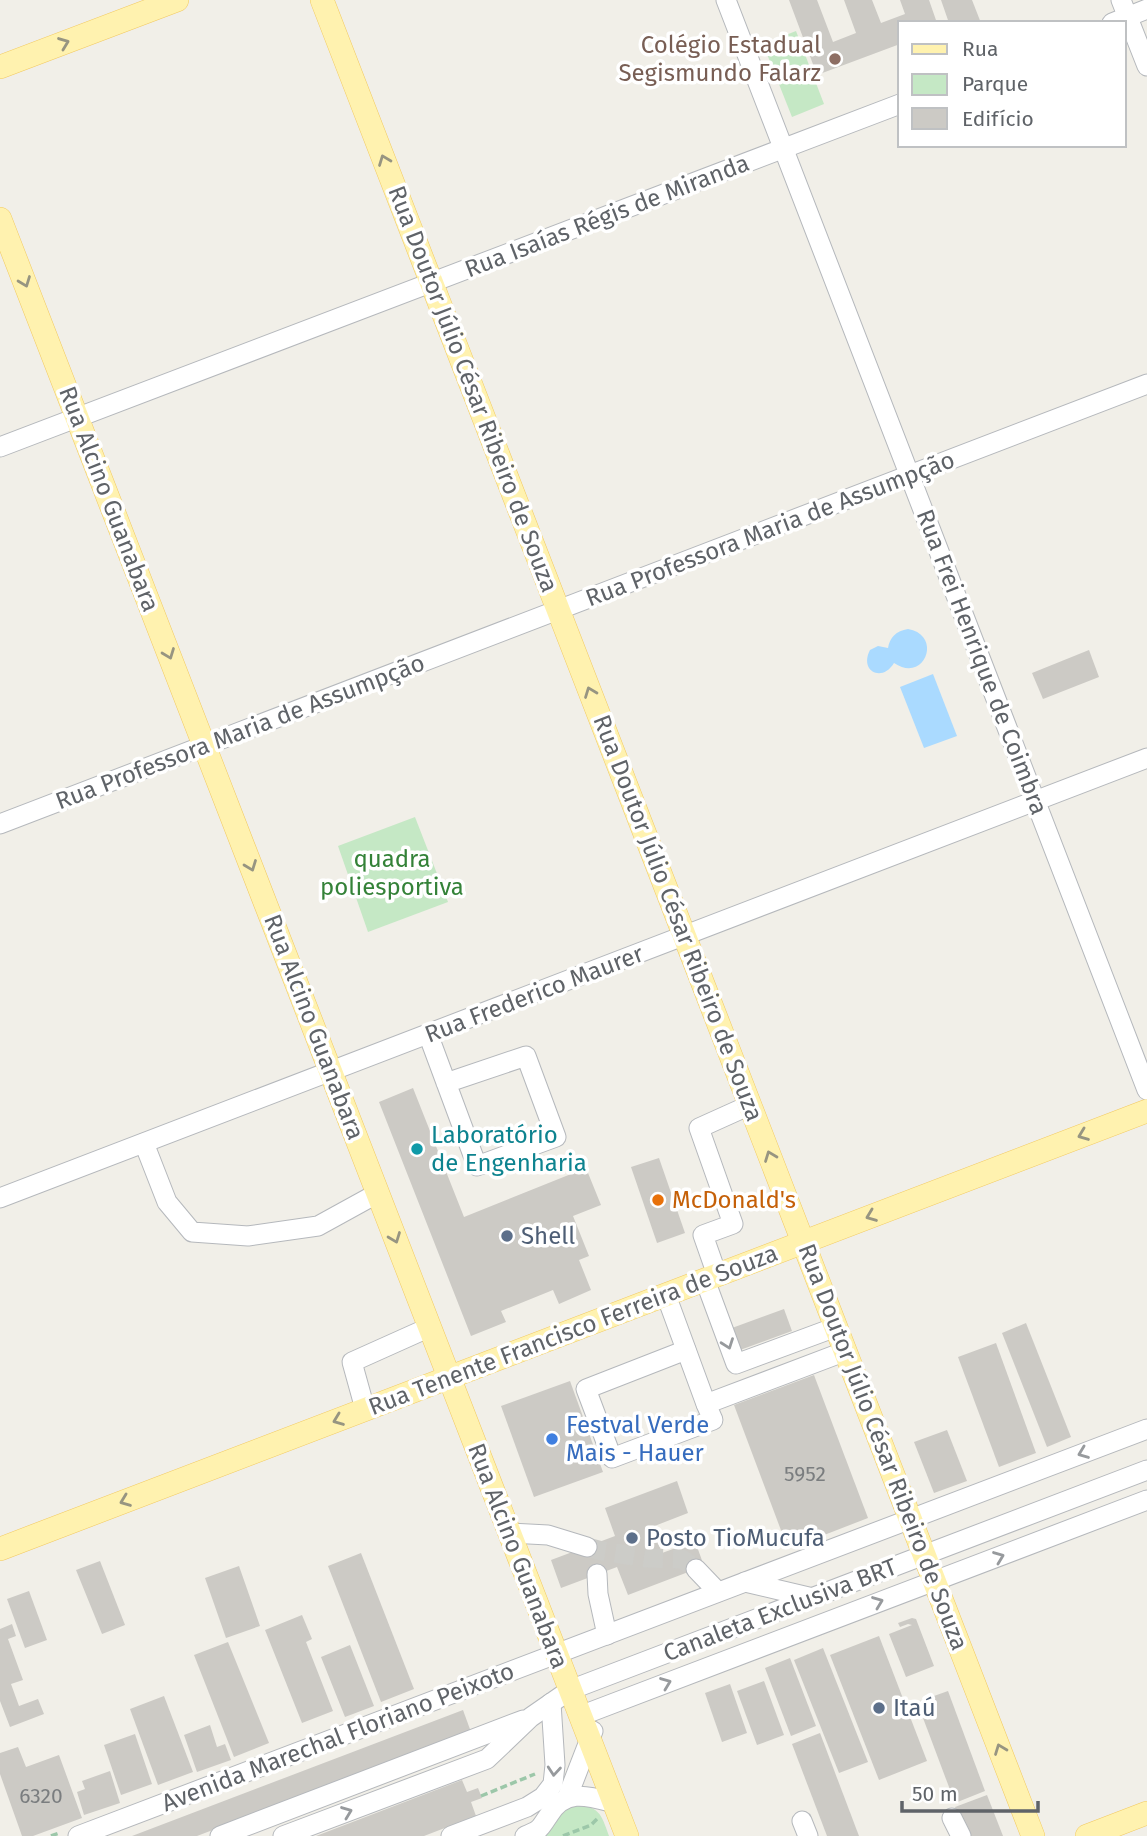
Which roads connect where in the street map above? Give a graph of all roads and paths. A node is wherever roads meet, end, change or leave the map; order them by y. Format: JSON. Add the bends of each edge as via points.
{"nodes":[{"id":1,"x":177,"y":0,"type":"edge"},
{"id":2,"x":322,"y":0,"type":"edge"},
{"id":3,"x":726,"y":0,"type":"edge"},
{"id":4,"x":1147,"y":9,"type":"edge"},
{"id":5,"x":1120,"y":13,"type":"edge"},
{"id":6,"x":1126,"y":25,"type":"edge"},
{"id":7,"x":1147,"y":66,"type":"edge"},
{"id":8,"x":0,"y":68,"type":"edge"},
{"id":9,"x":898,"y":105,"type":"edge"},
{"id":10,"x":783,"y":148,"type":"junction"},
{"id":11,"x":0,"y":219,"type":"edge"},
{"id":12,"x":432,"y":282,"type":"junction"},
{"id":13,"x":1147,"y":384,"type":"edge"},
{"id":14,"x":77,"y":418,"type":"junction"},
{"id":15,"x":0,"y":447,"type":"edge"},
{"id":16,"x":910,"y":475,"type":"junction"},
{"id":17,"x":558,"y":610,"type":"junction"},
{"id":18,"x":204,"y":745,"type":"junction"},
{"id":19,"x":1147,"y":758,"type":"edge"},
{"id":20,"x":1036,"y":801,"type":"junction"},
{"id":21,"x":0,"y":824,"type":"edge"},
{"id":22,"x":685,"y":936,"type":"junction"},
{"id":23,"x":428,"y":1034,"type":"junction"},
{"id":24,"x":331,"y":1072,"type":"junction"},
{"id":25,"x":446,"y":1083,"type":"junction"},
{"id":26,"x":1147,"y":1090,"type":"edge"},
{"id":27,"x":750,"y":1105,"type":"junction"},
{"id":28,"x":1147,"y":1111,"type":"edge"},
{"id":29,"x":144,"y":1143,"type":"junction"},
{"id":30,"x":378,"y":1193,"type":"junction"},
{"id":31,"x":0,"y":1198,"type":"edge"},
{"id":32,"x":803,"y":1242,"type":"junction"},
{"id":33,"x":711,"y":1277,"type":"junction"},
{"id":34,"x":666,"y":1295,"type":"junction"},
{"id":35,"x":430,"y":1327,"type":"junction"},
{"id":36,"x":836,"y":1327,"type":"junction"},
{"id":37,"x":686,"y":1350,"type":"junction"},
{"id":38,"x":846,"y":1351,"type":"junction"},
{"id":39,"x":449,"y":1377,"type":"junction"},
{"id":40,"x":706,"y":1404,"type":"junction"},
{"id":41,"x":365,"y":1409,"type":"junction"},
{"id":42,"x":1147,"y":1429,"type":"edge"},
{"id":43,"x":1147,"y":1470,"type":"edge"},
{"id":44,"x":1147,"y":1500,"type":"edge"},
{"id":45,"x":911,"y":1519,"type":"junction"},
{"id":46,"x":509,"y":1533,"type":"junction"},
{"id":47,"x":587,"y":1547,"type":"tunnel mouth"},
{"id":48,"x":0,"y":1549,"type":"edge"},
{"id":49,"x":925,"y":1555,"type":"junction"},
{"id":50,"x":696,"y":1569,"type":"tunnel mouth"},
{"id":51,"x":597,"y":1574,"type":"dead end"},
{"id":52,"x":935,"y":1581,"type":"junction"},
{"id":53,"x":745,"y":1582,"type":"junction"},
{"id":54,"x":718,"y":1592,"type":"junction"},
{"id":55,"x":813,"y":1598,"type":"junction"},
{"id":56,"x":607,"y":1635,"type":"junction"},
{"id":57,"x":556,"y":1654,"type":"junction"},
{"id":58,"x":570,"y":1690,"type":"junction"},
{"id":59,"x":551,"y":1703,"type":"junction"},
{"id":60,"x":591,"y":1711,"type":"junction"},
{"id":61,"x":531,"y":1717,"type":"junction"},
{"id":62,"x":590,"y":1739,"type":"junction"},
{"id":63,"x":537,"y":1773,"type":"dead end"},
{"id":64,"x":481,"y":1796,"type":"dead end"},
{"id":65,"x":567,"y":1798,"type":"junction"},
{"id":66,"x":614,"y":1803,"type":"junction"},
{"id":67,"x":1147,"y":1813,"type":"edge"},
{"id":68,"x":952,"y":1818,"type":"dead end"},
{"id":69,"x":591,"y":1825,"type":"dead end"},
{"id":70,"x":78,"y":1836,"type":"edge"},
{"id":71,"x":220,"y":1836,"type":"edge"},
{"id":72,"x":283,"y":1836,"type":"edge"},
{"id":73,"x":451,"y":1836,"type":"edge"},
{"id":74,"x":525,"y":1836,"type":"edge"},
{"id":75,"x":564,"y":1836,"type":"edge"},
{"id":76,"x":627,"y":1836,"type":"edge"},
{"id":77,"x":961,"y":1836,"type":"edge"},
{"id":78,"x":1033,"y":1836,"type":"edge"},
{"id":79,"x":1087,"y":1836,"type":"edge"}],
"edges":[{"from":8,"to":1,"type":"main road","one_way":true},
{"from":12,"to":2,"type":"main road","name":"Rua Doutor Júlio César Ribeiro de Souza","one_way":true},
{"from":3,"to":10,"type":"street","name":"Rua Frei Henrique de Coimbra"},
{"from":4,"to":5,"type":"street"},
{"from":6,"to":7,"type":"street"},
{"from":9,"to":10,"type":"street","name":"Rua Isaías Régis de Miranda"},
{"from":10,"to":12,"type":"street","name":"Rua Isaías Régis de Miranda"},
{"from":10,"to":16,"type":"street","name":"Rua Frei Henrique de Coimbra"},
{"from":11,"to":14,"type":"main road","name":"Rua Alcino Guanabara","one_way":true},
{"from":12,"to":14,"type":"street","name":"Rua Isaías Régis de Miranda"},
{"from":12,"to":17,"type":"main road","name":"Rua Doutor Júlio César Ribeiro de Souza"},
{"from":13,"to":16,"type":"street","name":"Rua Professora Maria de Assumpção"},
{"from":14,"to":15,"type":"street","name":"Rua Isaías Régis de Miranda"},
{"from":14,"to":18,"type":"main road","name":"Rua Alcino Guanabara","one_way":true},
{"from":16,"to":17,"type":"street","name":"Rua Professora Maria de Assumpção"},
{"from":16,"to":20,"type":"street","name":"Rua Frei Henrique de Coimbra"},
{"from":17,"to":18,"type":"street","name":"Rua Professora Maria de Assumpção"},
{"from":22,"to":17,"type":"main road","name":"Rua Doutor Júlio César Ribeiro de Souza","one_way":true},
{"from":18,"to":21,"type":"street","name":"Rua Professora Maria de Assumpção"},
{"from":18,"to":24,"type":"main road","name":"Rua Alcino Guanabara","one_way":true},
{"from":19,"to":20,"type":"street","name":"Rua Frederico Maurer"},
{"from":20,"to":22,"type":"street","name":"Rua Frederico Maurer"},
{"from":20,"to":26,"type":"street","name":"Rua Frei Henrique de Coimbra"},
{"from":22,"to":23,"type":"street","name":"Rua Frederico Maurer"},
{"from":22,"to":27,"type":"main road","name":"Rua Doutor Júlio César Ribeiro de Souza"},
{"from":23,"to":24,"type":"street","name":"Rua Frederico Maurer"},
{"from":23,"to":25,"type":"street"},
{"from":24,"to":29,"type":"street","name":"Rua Frederico Maurer"},
{"from":24,"to":30,"type":"main road","name":"Rua Alcino Guanabara"},
{"from":25,"to":25,"type":"street","via":[[477,1166],[556,1137],[526,1056]]},
{"from":32,"to":27,"type":"main road","name":"Rua Doutor Júlio César Ribeiro de Souza","one_way":true},
{"from":27,"to":33,"type":"street","via":[[699,1128],[733,1224],[703,1235]]},
{"from":28,"to":32,"type":"main road","name":"Rua Tenente Francisco Ferreira de Souza","one_way":true},
{"from":29,"to":30,"type":"street","via":[[167,1202],[192,1232],[248,1236],[318,1226]]},
{"from":29,"to":31,"type":"street","name":"Rua Frederico Maurer"},
{"from":30,"to":35,"type":"main road","name":"Rua Alcino Guanabara","one_way":true},
{"from":32,"to":33,"type":"main road","name":"Rua Tenente Francisco Ferreira de Souza"},
{"from":32,"to":36,"type":"main road","name":"Rua Doutor Júlio César Ribeiro de Souza"},
{"from":33,"to":34,"type":"main road","name":"Rua Tenente Francisco Ferreira de Souza"},
{"from":33,"to":36,"type":"street","one_way":true,"via":[[736,1364]]},
{"from":34,"to":37,"type":"street"},
{"from":34,"to":39,"type":"main road","name":"Rua Tenente Francisco Ferreira de Souza"},
{"from":35,"to":39,"type":"main road","name":"Rua Alcino Guanabara"},
{"from":35,"to":41,"type":"street","via":[[352,1362]]},
{"from":36,"to":38,"type":"main road","name":"Rua Doutor Júlio César Ribeiro de Souza"},
{"from":37,"to":40,"type":"street"},
{"from":37,"to":40,"type":"street","via":[[586,1388],[612,1458],[713,1420]]},
{"from":38,"to":40,"type":"street"},
{"from":38,"to":45,"type":"main road","name":"Rua Doutor Júlio César Ribeiro de Souza"},
{"from":39,"to":41,"type":"main road","name":"Rua Tenente Francisco Ferreira de Souza"},
{"from":39,"to":46,"type":"main road","name":"Rua Alcino Guanabara"},
{"from":41,"to":48,"type":"main road","name":"Rua Tenente Francisco Ferreira de Souza","one_way":true},
{"from":42,"to":45,"type":"street","name":"Avenida Marechal Floriano Peixoto","one_way":true},
{"from":43,"to":49,"type":"street","name":"Canaleta Exclusiva BRT"},
{"from":52,"to":44,"type":"street","one_way":true},
{"from":45,"to":49,"type":"main road","name":"Rua Doutor Júlio César Ribeiro de Souza"},
{"from":45,"to":53,"type":"street","name":"Avenida Marechal Floriano Peixoto"},
{"from":46,"to":47,"type":"street","via":[[548,1535]]},
{"from":46,"to":57,"type":"main road","name":"Rua Alcino Guanabara"},
{"from":49,"to":52,"type":"main road","name":"Rua Doutor Júlio César Ribeiro de Souza"},
{"from":49,"to":55,"type":"street","name":"Canaleta Exclusiva BRT"},
{"from":50,"to":54,"type":"street"},
{"from":51,"to":56,"type":"street"},
{"from":60,"to":52,"type":"street","one_way":true},
{"from":78,"to":52,"type":"main road","name":"Rua Doutor Júlio César Ribeiro de Souza","one_way":true},
{"from":53,"to":54,"type":"street","name":"Avenida Marechal Floriano Peixoto"},
{"from":53,"to":55,"type":"street"},
{"from":54,"to":56,"type":"street","name":"Avenida Marechal Floriano Peixoto"},
{"from":55,"to":58,"type":"street","name":"Canaleta Exclusiva BRT"},
{"from":56,"to":57,"type":"street","name":"Avenida Marechal Floriano Peixoto"},
{"from":57,"to":58,"type":"main road","name":"Rua Alcino Guanabara"},
{"from":57,"to":70,"type":"street","name":"Avenida Marechal Floriano Peixoto"},
{"from":58,"to":59,"type":"street","name":"Canaleta Exclusiva BRT"},
{"from":58,"to":60,"type":"main road","name":"Rua Alcino Guanabara"},
{"from":59,"to":61,"type":"street","name":"Canaleta Exclusiva BRT"},
{"from":59,"to":73,"type":"street","one_way":true,"via":[[555,1765],[553,1784],[544,1797]]},
{"from":60,"to":62,"type":"main road","name":"Rua Alcino Guanabara"},
{"from":61,"to":71,"type":"street"},
{"from":72,"to":61,"type":"street","one_way":true,"via":[[486,1759]]},
{"from":62,"to":65,"type":"street"},
{"from":62,"to":66,"type":"main road","name":"Rua Alcino Guanabara"},
{"from":63,"to":64,"type":"path"},
{"from":65,"to":66,"type":"street","via":[[588,1796]]},
{"from":65,"to":74,"type":"street","via":[[557,1804],[540,1830]]},
{"from":66,"to":76,"type":"main road","name":"Rua Alcino Guanabara"},
{"from":67,"to":79,"type":"main road"},
{"from":68,"to":77,"type":"street"},
{"from":69,"to":75,"type":"path"}]}
